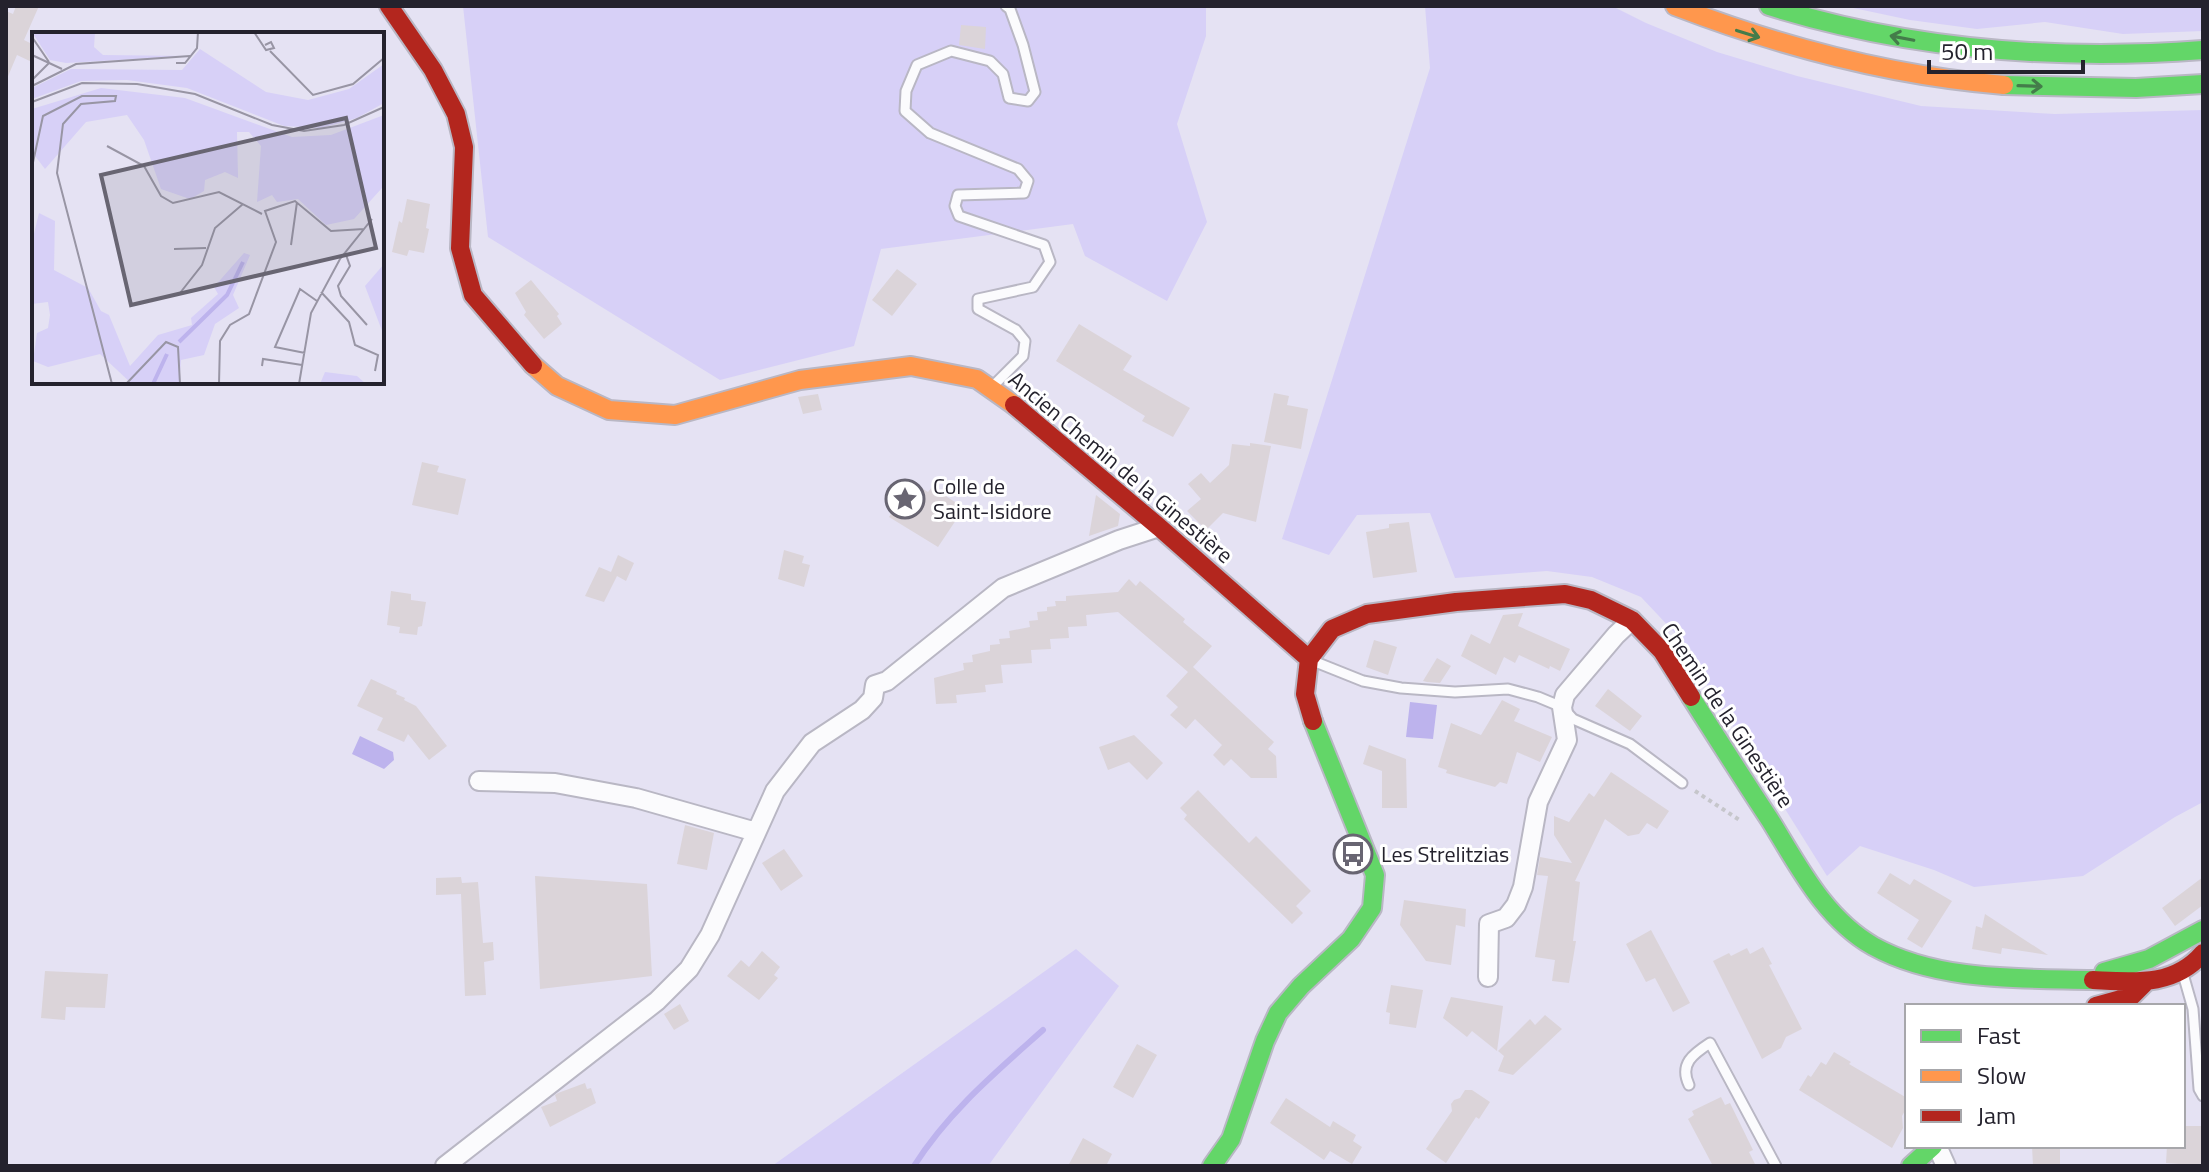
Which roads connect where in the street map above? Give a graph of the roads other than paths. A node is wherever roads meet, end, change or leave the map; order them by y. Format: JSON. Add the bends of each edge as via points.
{"nodes":[{"id":1,"x":389,"y":6,"type":"edge"},
{"id":2,"x":1006,"y":6,"type":"edge"},
{"id":3,"x":1675,"y":6,"type":"edge"},
{"id":4,"x":1769,"y":6,"type":"edge"},
{"id":5,"x":2203,"y":50,"type":"edge"},
{"id":6,"x":2203,"y":84,"type":"edge"},
{"id":7,"x":991,"y":388,"type":"junction"},
{"id":8,"x":1159,"y":527,"type":"junction"},
{"id":9,"x":1632,"y":620,"type":"junction"},
{"id":10,"x":1309,"y":659,"type":"junction"},
{"id":11,"x":1562,"y":707,"type":"junction"},
{"id":12,"x":479,"y":781,"type":"dead end"},
{"id":13,"x":1682,"y":783,"type":"road end"},
{"id":14,"x":756,"y":832,"type":"junction"},
{"id":15,"x":2203,"y":930,"type":"edge"},
{"id":16,"x":2171,"y":949,"type":"junction"},
{"id":17,"x":2203,"y":953,"type":"edge"},
{"id":18,"x":2182,"y":972,"type":"junction"},
{"id":19,"x":2115,"y":975,"type":"junction"},
{"id":20,"x":1488,"y":977,"type":"dead end"},
{"id":21,"x":2146,"y":982,"type":"junction"},
{"id":22,"x":2097,"y":1004,"type":"edge"},
{"id":23,"x":2102,"y":1004,"type":"edge"},
{"id":24,"x":1689,"y":1085,"type":"dead end"},
{"id":25,"x":2203,"y":1096,"type":"edge"},
{"id":26,"x":1933,"y":1148,"type":"edge"},
{"id":27,"x":1936,"y":1148,"type":"edge"},
{"id":28,"x":445,"y":1166,"type":"edge"},
{"id":29,"x":1212,"y":1166,"type":"edge"},
{"id":30,"x":1776,"y":1166,"type":"edge"},
{"id":31,"x":1911,"y":1166,"type":"edge"},
{"id":32,"x":1946,"y":1166,"type":"edge"}],
"edges":[{"from":1,"to":7,"type":"main road","name":"Ancien Chemin de la Ginestière","via":[[456,114],[464,147],[460,248],[473,295],[522,355],[557,386],[609,410],[675,415],[800,380],[911,366],[977,379]]},
{"from":2,"to":7,"type":"lane","via":[[1035,92],[1028,101],[1009,98],[1003,74],[990,61],[951,51],[917,65],[906,91],[905,111],[930,133],[1018,169],[1028,181],[1024,193],[958,195],[955,206],[959,216],[1044,245],[1050,262],[1033,287],[978,299],[978,309],[1016,330],[1025,341],[1023,356]]},
{"from":3,"to":6,"type":"main road","one_way":true,"via":[[1796,49],[1928,78],[2086,88]]},
{"from":5,"to":4,"type":"main road","one_way":true,"via":[[2086,54],[1953,46]]},
{"from":7,"to":8,"type":"main road","name":"Ancien Chemin de la Ginestière"},
{"from":8,"to":10,"type":"main road","name":"Ancien Chemin de la Ginestière"},
{"from":8,"to":14,"type":"street","via":[[1003,588],[887,681],[875,685],[873,698],[862,710],[812,743],[775,791]]},
{"from":9,"to":10,"type":"main road","name":"Chemin de la Ginestière","via":[[1565,594],[1456,602],[1347,621],[1332,629]]},
{"from":9,"to":11,"type":"street","via":[[1575,680]]},
{"from":9,"to":19,"type":"main road","name":"Chemin de la Ginestière","via":[[1662,651],[1821,901],[1858,937],[1916,962],[1991,977]]},
{"from":10,"to":11,"type":"lane","via":[[1363,681],[1455,692],[1508,689]]},
{"from":10,"to":29,"type":"main road","via":[[1305,694],[1375,875],[1372,908],[1351,939],[1278,1013],[1231,1139]]},
{"from":11,"to":13,"type":"lane","via":[[1573,719],[1630,744]]},
{"from":11,"to":20,"type":"street","via":[[1567,740],[1538,802],[1516,905],[1506,918],[1489,924]]},
{"from":12,"to":14,"type":"street","via":[[555,783],[636,798]]},
{"from":14,"to":28,"type":"street","via":[[689,969],[657,1001]]},
{"from":15,"to":16,"type":"main road","name":"Chemin de la Ginestière"},
{"from":16,"to":18,"type":"lane"},
{"from":16,"to":19,"type":"main road","name":"Chemin de la Ginestière"},
{"from":17,"to":18,"type":"main road","name":"Chemin de la Ginestière"},
{"from":18,"to":21,"type":"main road","name":"Chemin de la Ginestière"},
{"from":18,"to":25,"type":"lane","via":[[2193,1009]]},
{"from":19,"to":21,"type":"main road","name":"Chemin de la Ginestière"},
{"from":19,"to":22,"type":"main road","via":[[2111,991]]},
{"from":21,"to":23,"type":"main road","via":[[2132,996]]},
{"from":24,"to":30,"type":"lane","via":[[1686,1064],[1710,1043]]},
{"from":26,"to":31,"type":"main road"},
{"from":27,"to":32,"type":"street"}]}
